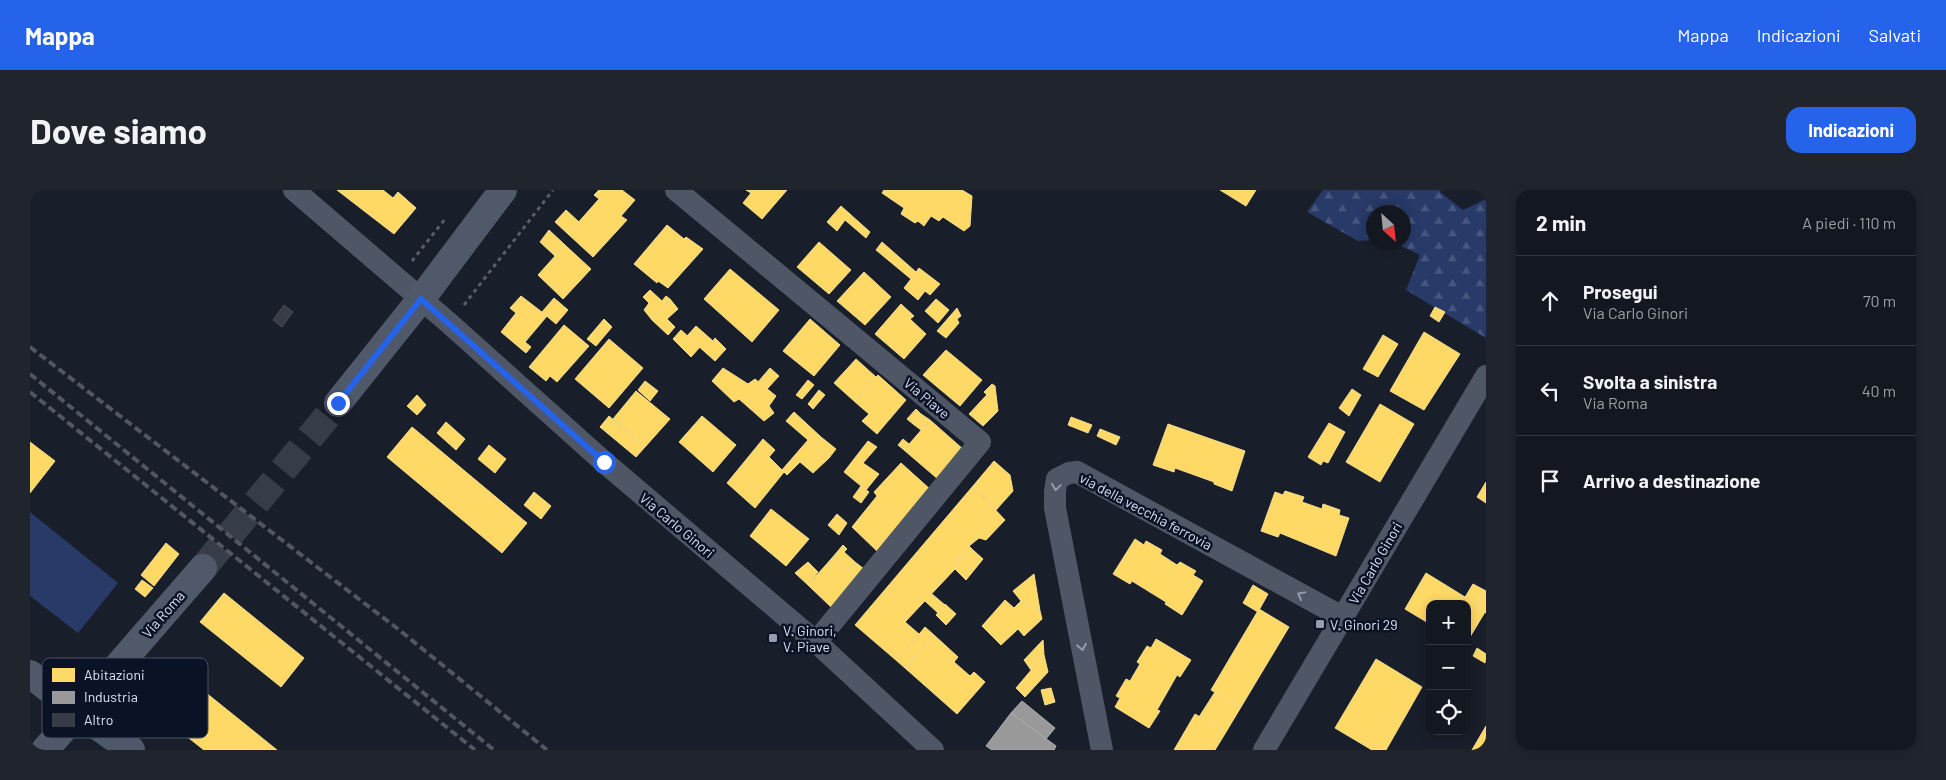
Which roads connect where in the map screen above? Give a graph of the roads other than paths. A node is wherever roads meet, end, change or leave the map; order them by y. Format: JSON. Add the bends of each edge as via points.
{"nodes":[{"id":1,"x":294,"y":190,"type":"edge"},
{"id":2,"x":503,"y":190,"type":"edge"},
{"id":3,"x":676,"y":190,"type":"edge"},
{"id":4,"x":421,"y":299,"type":"junction"},
{"id":5,"x":1486,"y":376,"type":"edge"},
{"id":6,"x":338,"y":403,"type":"tunnel mouth"},
{"id":7,"x":203,"y":568,"type":"tunnel mouth"},
{"id":8,"x":1344,"y":618,"type":"junction"},
{"id":9,"x":816,"y":642,"type":"junction"},
{"id":10,"x":125,"y":658,"type":"edge"},
{"id":11,"x":30,"y":674,"type":"edge"},
{"id":12,"x":42,"y":684,"type":"edge"},
{"id":13,"x":55,"y":738,"type":"edge"},
{"id":14,"x":114,"y":738,"type":"edge"},
{"id":15,"x":45,"y":750,"type":"edge"},
{"id":16,"x":131,"y":750,"type":"edge"},
{"id":17,"x":933,"y":750,"type":"edge"},
{"id":18,"x":1102,"y":750,"type":"edge"},
{"id":19,"x":1264,"y":750,"type":"edge"}],
"edges":[{"from":1,"to":4,"type":"street","name":"Via Carlo Ginori"},
{"from":2,"to":4,"type":"street"},
{"from":3,"to":9,"type":"street","name":"Via Piave","via":[[980,442]]},
{"from":4,"to":6,"type":"street"},
{"from":4,"to":9,"type":"street","name":"Via Carlo Ginori","via":[[604,462]]},
{"from":5,"to":8,"type":"street","name":"Via Carlo Ginori"},
{"from":7,"to":10,"type":"street","name":"Via Roma"},
{"from":8,"to":18,"type":"street","name":"via della vecchia ferrovia","one_way":true,"via":[[1076,472],[1057,479],[1055,508]]},
{"from":8,"to":19,"type":"street","name":"Via Carlo Ginori"},
{"from":9,"to":17,"type":"street","name":"Via Carlo Ginori"},
{"from":11,"to":12,"type":"street"},
{"from":13,"to":15,"type":"street","name":"Via Roma"},
{"from":14,"to":16,"type":"street"}]}
